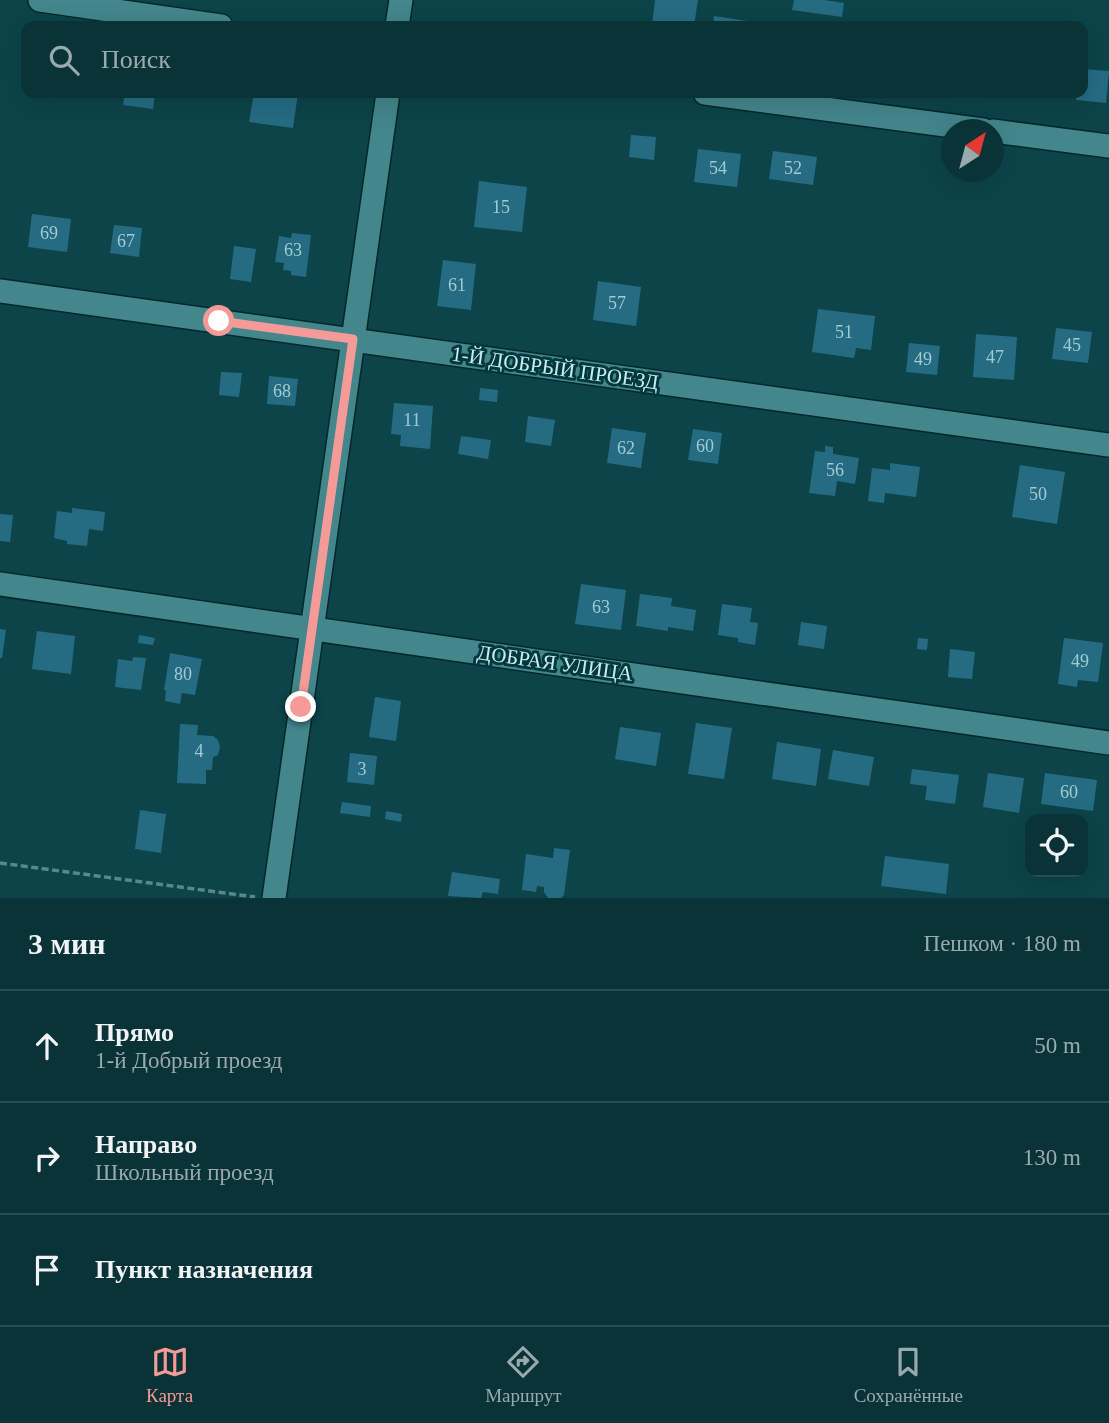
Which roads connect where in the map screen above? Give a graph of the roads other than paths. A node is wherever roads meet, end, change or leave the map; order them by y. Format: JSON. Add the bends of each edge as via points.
{"nodes":[{"id":1,"x":40,"y":0,"type":"edge"},
{"id":2,"x":401,"y":0,"type":"edge"},
{"id":3,"x":186,"y":21,"type":"edge"},
{"id":4,"x":398,"y":21,"type":"edge"},
{"id":5,"x":387,"y":98,"type":"edge"},
{"id":6,"x":743,"y":98,"type":"edge"},
{"id":7,"x":941,"y":124,"type":"edge"},
{"id":8,"x":1004,"y":132,"type":"edge"},
{"id":9,"x":1109,"y":146,"type":"edge"},
{"id":10,"x":0,"y":291,"type":"edge"},
{"id":11,"x":353,"y":339,"type":"junction"},
{"id":12,"x":1109,"y":445,"type":"edge"},
{"id":13,"x":0,"y":584,"type":"edge"},
{"id":14,"x":312,"y":628,"type":"junction"},
{"id":15,"x":1109,"y":743,"type":"edge"},
{"id":16,"x":274,"y":898,"type":"edge"}],
"edges":[{"from":1,"to":3,"type":"street"},
{"from":2,"to":4,"type":"street"},
{"from":5,"to":11,"type":"street"},
{"from":6,"to":7,"type":"street"},
{"from":8,"to":9,"type":"street"},
{"from":10,"to":11,"type":"street","name":"1-Й ДОБРЫЙ ПРОЕЗД"},
{"from":11,"to":12,"type":"street","name":"1-Й ДОБРЫЙ ПРОЕЗД"},
{"from":11,"to":14,"type":"street"},
{"from":13,"to":14,"type":"street","name":"ДОБРАЯ УЛИЦА"},
{"from":14,"to":15,"type":"street","name":"ДОБРАЯ УЛИЦА"},
{"from":14,"to":16,"type":"street"}]}
